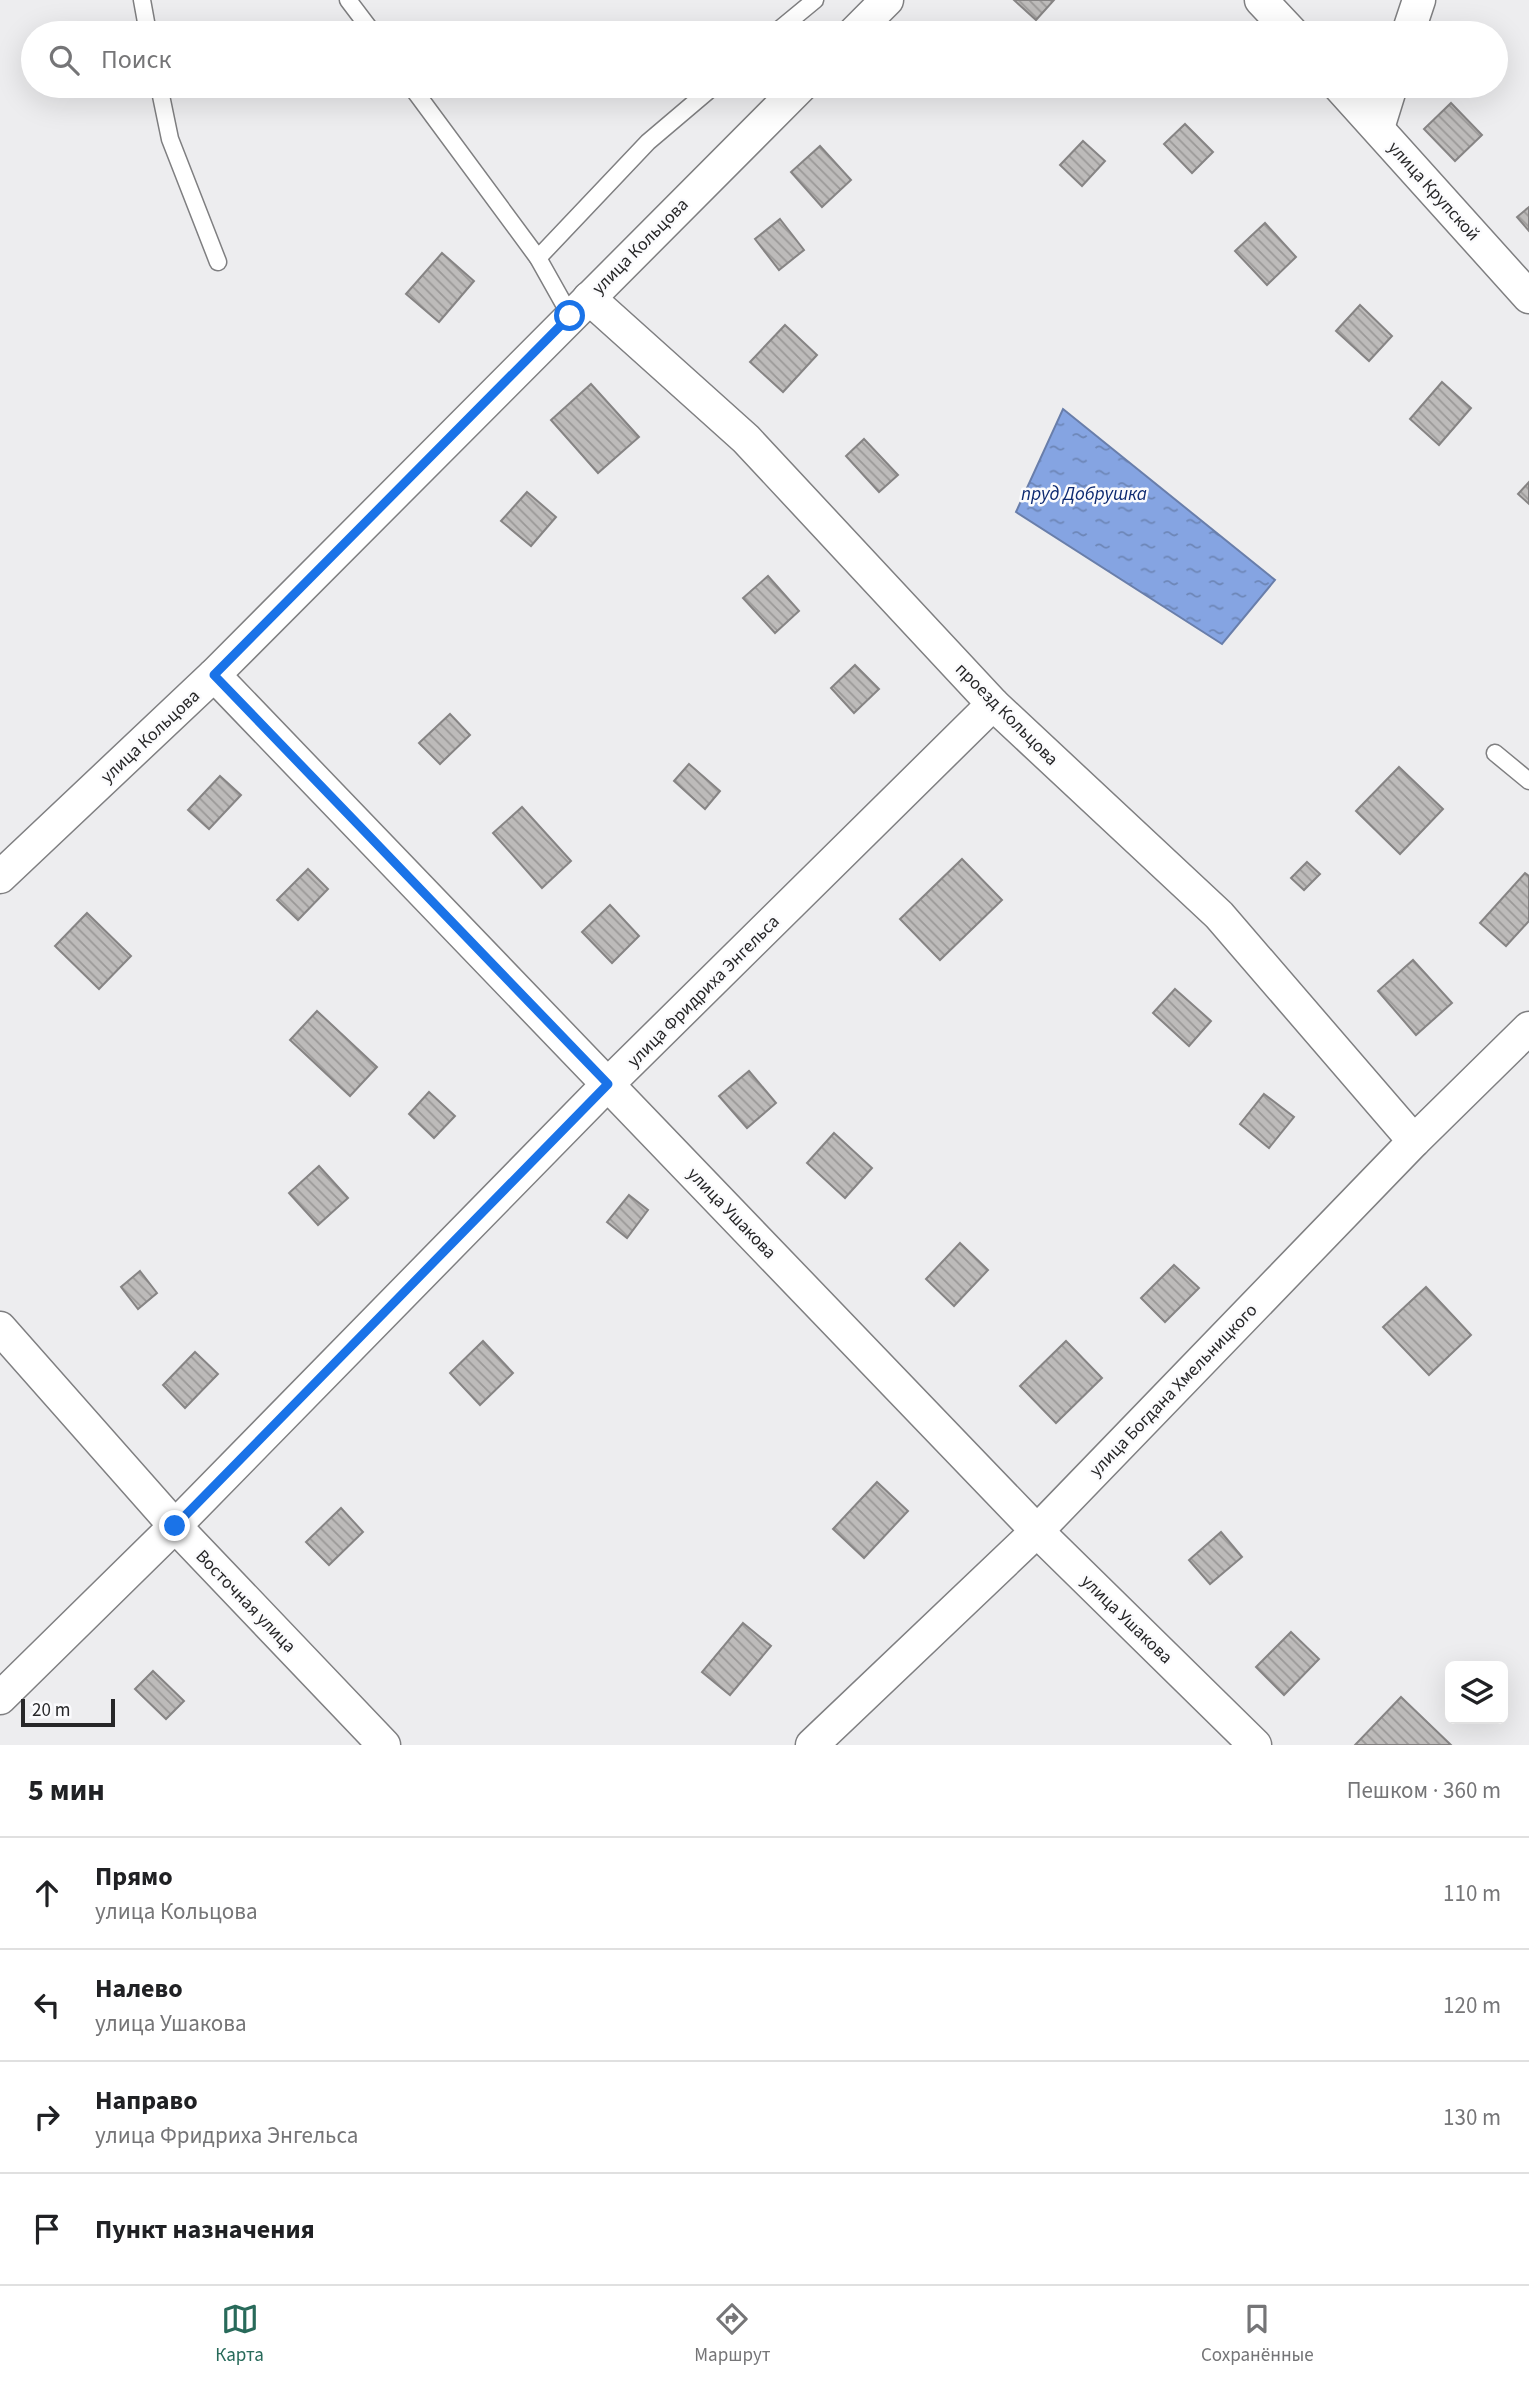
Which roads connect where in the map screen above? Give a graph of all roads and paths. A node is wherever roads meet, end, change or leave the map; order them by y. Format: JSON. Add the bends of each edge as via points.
{"nodes":[{"id":1,"x":142,"y":0,"type":"edge"},
{"id":2,"x":348,"y":0,"type":"edge"},
{"id":3,"x":815,"y":0,"type":"edge"},
{"id":4,"x":887,"y":0,"type":"edge"},
{"id":5,"x":1261,"y":0,"type":"edge"},
{"id":6,"x":1419,"y":0,"type":"edge"},
{"id":7,"x":146,"y":21,"type":"edge"},
{"id":8,"x":364,"y":21,"type":"edge"},
{"id":9,"x":790,"y":21,"type":"edge"},
{"id":10,"x":866,"y":21,"type":"edge"},
{"id":11,"x":1281,"y":21,"type":"edge"},
{"id":12,"x":1412,"y":21,"type":"edge"},
{"id":13,"x":161,"y":98,"type":"edge"},
{"id":14,"x":420,"y":98,"type":"edge"},
{"id":15,"x":700,"y":98,"type":"edge"},
{"id":16,"x":789,"y":98,"type":"edge"},
{"id":17,"x":1350,"y":98,"type":"edge"},
{"id":18,"x":1387,"y":98,"type":"edge"},
{"id":19,"x":1378,"y":128,"type":"junction"},
{"id":20,"x":538,"y":258,"type":"junction"},
{"id":21,"x":218,"y":262,"type":"dead end"},
{"id":22,"x":1529,"y":297,"type":"edge"},
{"id":23,"x":580,"y":307,"type":"junction"},
{"id":24,"x":214,"y":675,"type":"junction"},
{"id":25,"x":993,"y":704,"type":"junction"},
{"id":26,"x":1495,"y":753,"type":"dead end"},
{"id":27,"x":1529,"y":781,"type":"edge"},
{"id":28,"x":0,"y":877,"type":"edge"},
{"id":29,"x":1529,"y":1028,"type":"edge"},
{"id":30,"x":608,"y":1084,"type":"junction"},
{"id":31,"x":1414,"y":1141,"type":"junction"},
{"id":32,"x":0,"y":1328,"type":"edge"},
{"id":33,"x":175,"y":1526,"type":"junction"},
{"id":34,"x":1037,"y":1531,"type":"junction"},
{"id":35,"x":0,"y":1698,"type":"edge"},
{"id":36,"x":384,"y":1745,"type":"edge"},
{"id":37,"x":812,"y":1745,"type":"edge"},
{"id":38,"x":1255,"y":1745,"type":"edge"}],
"edges":[{"from":1,"to":7,"type":"lane"},
{"from":2,"to":8,"type":"lane"},
{"from":3,"to":9,"type":"lane"},
{"from":4,"to":10,"type":"street"},
{"from":5,"to":11,"type":"street"},
{"from":6,"to":12,"type":"street"},
{"from":13,"to":21,"type":"lane","via":[[170,139]]},
{"from":14,"to":20,"type":"lane"},
{"from":15,"to":20,"type":"lane","via":[[648,142]]},
{"from":16,"to":23,"type":"street","name":"улица Кольцова"},
{"from":17,"to":19,"type":"street","name":"улица Крупской"},
{"from":18,"to":19,"type":"street"},
{"from":19,"to":22,"type":"street","name":"улица Крупской"},
{"from":20,"to":23,"type":"lane"},
{"from":23,"to":24,"type":"street","name":"улица Кольцова"},
{"from":23,"to":25,"type":"street","name":"проезд Кольцова","via":[[746,439]]},
{"from":24,"to":28,"type":"street","name":"улица Кольцова"},
{"from":24,"to":30,"type":"street","name":"улица Ушакова"},
{"from":25,"to":30,"type":"street","name":"улица Фридриха Энгельса"},
{"from":25,"to":31,"type":"street","name":"проезд Кольцова","via":[[1219,915]]},
{"from":26,"to":27,"type":"lane"},
{"from":29,"to":31,"type":"street","name":"улица Богдана Хмельницкого"},
{"from":30,"to":33,"type":"street","name":"улица Фридриха Энгельса"},
{"from":30,"to":34,"type":"street","name":"улица Ушакова"},
{"from":31,"to":34,"type":"street","name":"улица Богдана Хмельницкого"},
{"from":32,"to":33,"type":"street","name":"Восточная улица"},
{"from":33,"to":35,"type":"street","name":"улица Фридриха Энгельса"},
{"from":33,"to":36,"type":"street","name":"Восточная улица"},
{"from":34,"to":37,"type":"street","name":"улица Богдана Хмельницкого"},
{"from":34,"to":38,"type":"street","name":"улица Ушакова"}]}
